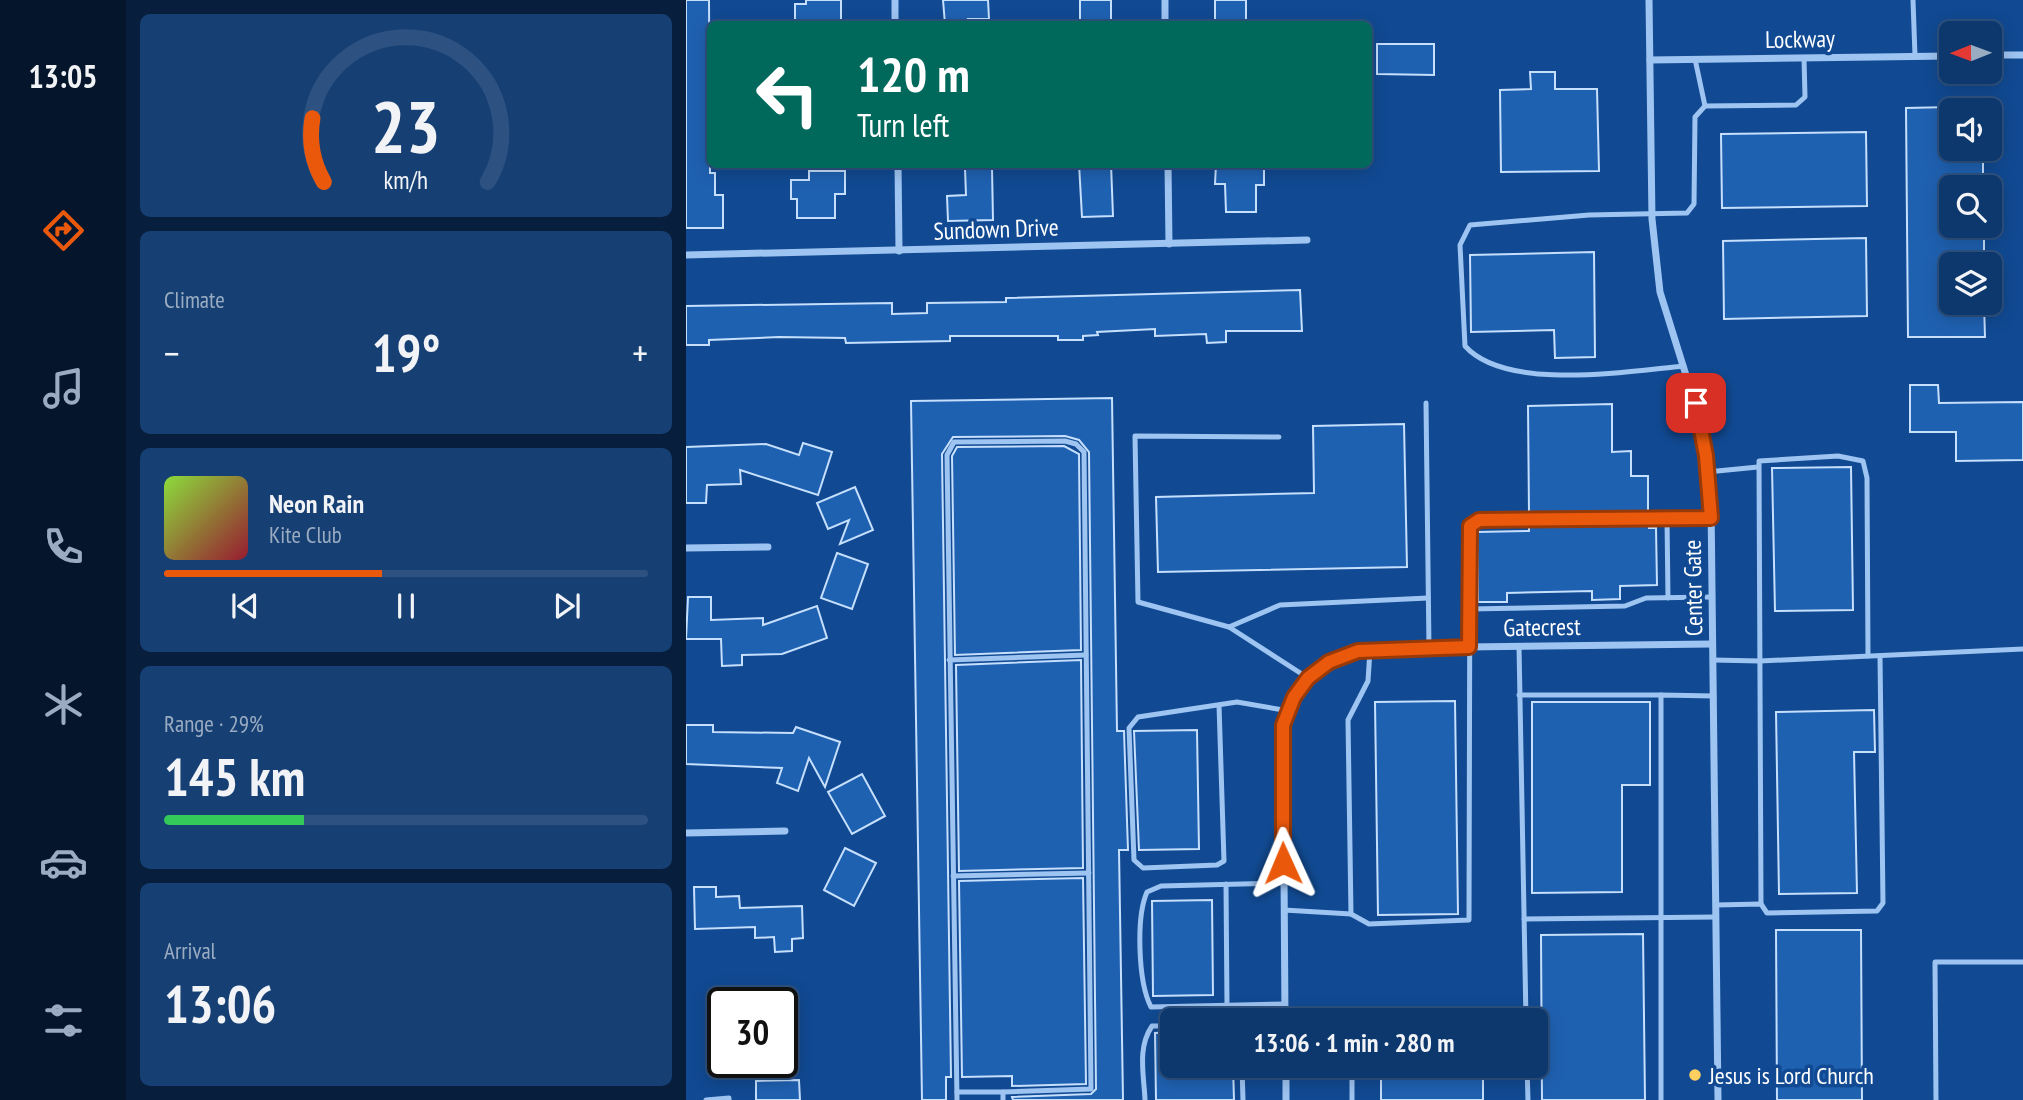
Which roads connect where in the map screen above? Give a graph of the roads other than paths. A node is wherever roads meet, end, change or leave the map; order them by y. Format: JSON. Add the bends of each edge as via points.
{"nodes":[{"id":1,"x":895,"y":0,"type":"edge"},
{"id":2,"x":1165,"y":0,"type":"edge"},
{"id":3,"x":1649,"y":0,"type":"edge"},
{"id":4,"x":1913,"y":0,"type":"edge"},
{"id":5,"x":895,"y":21,"type":"edge"},
{"id":6,"x":1165,"y":21,"type":"edge"},
{"id":7,"x":2002,"y":55,"type":"edge"},
{"id":8,"x":2023,"y":55,"type":"edge"},
{"id":9,"x":1914,"y":56,"type":"junction"},
{"id":10,"x":1939,"y":56,"type":"edge"},
{"id":11,"x":1804,"y":58,"type":"junction"},
{"id":12,"x":1695,"y":59,"type":"junction"},
{"id":13,"x":1650,"y":60,"type":"junction"},
{"id":14,"x":1705,"y":106,"type":"junction"},
{"id":15,"x":898,"y":168,"type":"edge"},
{"id":16,"x":1168,"y":168,"type":"edge"},
{"id":17,"x":1651,"y":212,"type":"junction"},
{"id":18,"x":1307,"y":240,"type":"dead end"},
{"id":19,"x":1169,"y":244,"type":"junction"},
{"id":20,"x":900,"y":251,"type":"junction"},
{"id":21,"x":686,"y":255,"type":"edge"},
{"id":22,"x":1684,"y":366,"type":"junction"},
{"id":23,"x":1426,"y":403,"type":"dead end"},
{"id":24,"x":1279,"y":437,"type":"dead end"},
{"id":25,"x":1758,"y":467,"type":"junction"},
{"id":26,"x":1707,"y":472,"type":"junction"},
{"id":27,"x":1711,"y":518,"type":"junction"},
{"id":28,"x":1667,"y":519,"type":"junction"},
{"id":29,"x":768,"y":547,"type":"dead end"},
{"id":30,"x":686,"y":548,"type":"edge"},
{"id":31,"x":1712,"y":597,"type":"junction"},
{"id":32,"x":1428,"y":598,"type":"junction"},
{"id":33,"x":1668,"y":598,"type":"junction"},
{"id":34,"x":1469,"y":609,"type":"junction"},
{"id":35,"x":1229,"y":627,"type":"junction"},
{"id":36,"x":1712,"y":644,"type":"junction"},
{"id":37,"x":1518,"y":646,"type":"junction"},
{"id":38,"x":1469,"y":647,"type":"junction"},
{"id":39,"x":1429,"y":648,"type":"junction"},
{"id":40,"x":1370,"y":649,"type":"junction"},
{"id":41,"x":2023,"y":649,"type":"edge"},
{"id":42,"x":1086,"y":655,"type":"junction"},
{"id":43,"x":1868,"y":656,"type":"junction"},
{"id":44,"x":1880,"y":656,"type":"junction"},
{"id":45,"x":949,"y":660,"type":"junction"},
{"id":46,"x":1713,"y":660,"type":"junction"},
{"id":47,"x":1760,"y":661,"type":"junction"},
{"id":48,"x":1308,"y":678,"type":"junction"},
{"id":49,"x":1519,"y":695,"type":"junction"},
{"id":50,"x":1661,"y":695,"type":"junction"},
{"id":51,"x":1714,"y":696,"type":"junction"},
{"id":52,"x":1219,"y":705,"type":"junction"},
{"id":53,"x":1289,"y":711,"type":"junction"},
{"id":54,"x":785,"y":831,"type":"dead end"},
{"id":55,"x":686,"y":833,"type":"edge"},
{"id":56,"x":1089,"y":873,"type":"junction"},
{"id":57,"x":953,"y":876,"type":"junction"},
{"id":58,"x":1283,"y":883,"type":"junction"},
{"id":59,"x":1226,"y":884,"type":"junction"},
{"id":60,"x":1761,"y":904,"type":"junction"},
{"id":61,"x":1716,"y":905,"type":"junction"},
{"id":62,"x":1284,"y":910,"type":"junction"},
{"id":63,"x":1350,"y":914,"type":"junction"},
{"id":64,"x":1661,"y":917,"type":"junction"},
{"id":65,"x":1716,"y":917,"type":"junction"},
{"id":66,"x":1524,"y":919,"type":"junction"},
{"id":67,"x":2023,"y":962,"type":"edge"},
{"id":68,"x":1285,"y":1004,"type":"junction"},
{"id":69,"x":1227,"y":1006,"type":"junction"},
{"id":70,"x":1285,"y":1008,"type":"edge"},
{"id":71,"x":1526,"y":1008,"type":"edge"},
{"id":72,"x":1160,"y":1026,"type":"edge"},
{"id":73,"x":1242,"y":1078,"type":"edge"},
{"id":74,"x":1286,"y":1078,"type":"edge"},
{"id":75,"x":1352,"y":1078,"type":"edge"},
{"id":76,"x":1527,"y":1078,"type":"edge"},
{"id":77,"x":957,"y":1092,"type":"junction"},
{"id":78,"x":1003,"y":1092,"type":"junction"},
{"id":79,"x":705,"y":1100,"type":"edge"},
{"id":80,"x":729,"y":1100,"type":"edge"},
{"id":81,"x":957,"y":1100,"type":"edge"},
{"id":82,"x":1003,"y":1100,"type":"edge"},
{"id":83,"x":1146,"y":1100,"type":"edge"},
{"id":84,"x":1243,"y":1100,"type":"edge"},
{"id":85,"x":1286,"y":1100,"type":"edge"},
{"id":86,"x":1352,"y":1100,"type":"edge"},
{"id":87,"x":1528,"y":1100,"type":"edge"},
{"id":88,"x":1661,"y":1100,"type":"edge"},
{"id":89,"x":1717,"y":1100,"type":"edge"},
{"id":90,"x":1936,"y":1100,"type":"edge"}],
"edges":[{"from":1,"to":5,"type":"street"},
{"from":2,"to":6,"type":"street"},
{"from":3,"to":13,"type":"street","name":"Center Gate"},
{"from":4,"to":9,"type":"lane"},
{"from":7,"to":8,"type":"street"},
{"from":9,"to":10,"type":"street","name":"Lockway"},
{"from":9,"to":11,"type":"street","name":"Lockway"},
{"from":11,"to":12,"type":"street","name":"Lockway"},
{"from":11,"to":14,"type":"lane","via":[[1805,97],[1796,105]]},
{"from":12,"to":13,"type":"street","name":"Lockway"},
{"from":12,"to":14,"type":"lane"},
{"from":13,"to":17,"type":"street","name":"Center Gate"},
{"from":14,"to":17,"type":"lane","via":[[1695,117],[1694,204],[1687,213]]},
{"from":15,"to":20,"type":"street"},
{"from":16,"to":19,"type":"street"},
{"from":17,"to":22,"type":"street","name":"Center Gate","via":[[1660,292]]},
{"from":17,"to":22,"type":"lane","via":[[1470,225],[1460,245],[1465,346],[1480,359],[1503,368],[1546,374]]},
{"from":18,"to":19,"type":"street","name":"Sundown Drive"},
{"from":19,"to":20,"type":"street","name":"Sundown Drive"},
{"from":20,"to":21,"type":"street","name":"Sundown Drive"},
{"from":22,"to":26,"type":"street","name":"Center Gate","via":[[1700,420]]},
{"from":23,"to":32,"type":"lane"},
{"from":24,"to":35,"type":"lane","via":[[1135,436],[1138,602]]},
{"from":25,"to":26,"type":"lane"},
{"from":25,"to":43,"type":"lane","via":[[1759,461],[1825,457],[1863,461],[1867,478]]},
{"from":25,"to":47,"type":"lane"},
{"from":26,"to":27,"type":"street","name":"Center Gate"},
{"from":27,"to":28,"type":"lane"},
{"from":27,"to":31,"type":"street","name":"Center Gate"},
{"from":28,"to":33,"type":"lane"},
{"from":28,"to":34,"type":"lane","via":[[1479,520],[1470,526]]},
{"from":29,"to":30,"type":"street"},
{"from":31,"to":33,"type":"lane"},
{"from":31,"to":36,"type":"street","name":"Center Gate"},
{"from":32,"to":35,"type":"lane","via":[[1280,605]]},
{"from":32,"to":39,"type":"lane"},
{"from":33,"to":34,"type":"lane","via":[[1646,598],[1625,606]]},
{"from":34,"to":38,"type":"lane"},
{"from":35,"to":48,"type":"lane"},
{"from":36,"to":37,"type":"street","name":"Gatecrest"},
{"from":36,"to":46,"type":"street","name":"Center Gate"},
{"from":37,"to":38,"type":"street","name":"Gatecrest"},
{"from":37,"to":49,"type":"lane"},
{"from":38,"to":39,"type":"street","name":"Gatecrest"},
{"from":38,"to":63,"type":"lane","via":[[1469,920],[1369,924]]},
{"from":39,"to":40,"type":"street","name":"Gatecrest"},
{"from":40,"to":48,"type":"street","name":"Gatecrest","via":[[1329,662]]},
{"from":40,"to":63,"type":"lane","via":[[1368,681],[1348,720]]},
{"from":41,"to":44,"type":"lane"},
{"from":42,"to":45,"type":"lane"},
{"from":42,"to":45,"type":"lane","via":[[1084,452],[1065,441],[954,442],[947,455]]},
{"from":42,"to":56,"type":"lane"},
{"from":43,"to":44,"type":"lane"},
{"from":43,"to":47,"type":"lane"},
{"from":44,"to":60,"type":"lane","via":[[1883,903],[1877,911],[1768,913]]},
{"from":45,"to":57,"type":"lane"},
{"from":46,"to":47,"type":"lane"},
{"from":46,"to":51,"type":"street","name":"Center Gate"},
{"from":47,"to":60,"type":"lane"},
{"from":48,"to":53,"type":"street","name":"Gatecrest"},
{"from":49,"to":50,"type":"lane"},
{"from":49,"to":66,"type":"lane"},
{"from":50,"to":51,"type":"lane"},
{"from":50,"to":64,"type":"lane"},
{"from":51,"to":61,"type":"street","name":"Center Gate"},
{"from":52,"to":52,"type":"lane","via":[[1138,717],[1129,728],[1135,860],[1143,868],[1224,861]]},
{"from":52,"to":53,"type":"lane","via":[[1237,702]]},
{"from":53,"to":58,"type":"street","name":"Gatecrest","via":[[1283,725]]},
{"from":54,"to":55,"type":"street"},
{"from":56,"to":57,"type":"lane"},
{"from":56,"to":78,"type":"lane","via":[[1091,1089]]},
{"from":57,"to":77,"type":"lane"},
{"from":58,"to":59,"type":"lane"},
{"from":58,"to":62,"type":"street","name":"Gatecrest"},
{"from":59,"to":69,"type":"lane"},
{"from":59,"to":69,"type":"lane","via":[[1161,886],[1147,892],[1141,906],[1143,993],[1151,1007]]},
{"from":60,"to":61,"type":"lane"},
{"from":61,"to":65,"type":"street","name":"Center Gate"},
{"from":62,"to":63,"type":"lane"},
{"from":62,"to":68,"type":"street","name":"Gatecrest"},
{"from":64,"to":65,"type":"lane"},
{"from":64,"to":66,"type":"lane"},
{"from":64,"to":88,"type":"lane"},
{"from":65,"to":89,"type":"street","name":"Center Gate"},
{"from":66,"to":71,"type":"lane"},
{"from":67,"to":90,"type":"lane","via":[[1935,962]]},
{"from":68,"to":69,"type":"lane"},
{"from":68,"to":70,"type":"street","name":"Gatecrest"},
{"from":72,"to":83,"type":"lane","via":[[1152,1026],[1142,1048]]},
{"from":73,"to":84,"type":"lane"},
{"from":74,"to":85,"type":"street"},
{"from":75,"to":86,"type":"lane"},
{"from":76,"to":87,"type":"lane"},
{"from":77,"to":78,"type":"lane"},
{"from":77,"to":81,"type":"lane"},
{"from":78,"to":82,"type":"lane"},
{"from":79,"to":80,"type":"lane"}]}
